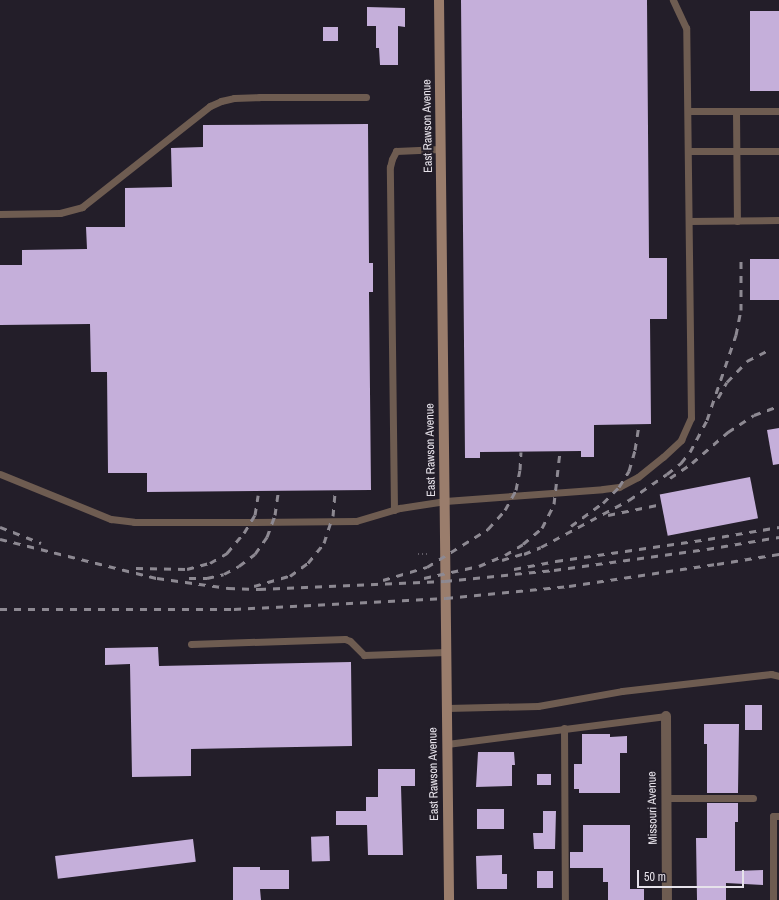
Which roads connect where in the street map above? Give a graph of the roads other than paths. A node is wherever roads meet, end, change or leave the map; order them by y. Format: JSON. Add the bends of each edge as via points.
{"nodes":[{"id":1,"x":439,"y":0,"type":"edge"},
{"id":2,"x":673,"y":0,"type":"edge"},
{"id":3,"x":366,"y":97,"type":"dead end"},
{"id":4,"x":688,"y":111,"type":"junction"},
{"id":5,"x":736,"y":111,"type":"junction"},
{"id":6,"x":779,"y":111,"type":"edge"},
{"id":7,"x":441,"y":149,"type":"junction"},
{"id":8,"x":688,"y":151,"type":"junction"},
{"id":9,"x":736,"y":151,"type":"junction"},
{"id":10,"x":779,"y":151,"type":"edge"},
{"id":11,"x":0,"y":214,"type":"edge"},
{"id":12,"x":779,"y":220,"type":"edge"},
{"id":13,"x":690,"y":221,"type":"junction"},
{"id":14,"x":737,"y":221,"type":"junction"},
{"id":15,"x":0,"y":474,"type":"edge"},
{"id":16,"x":444,"y":501,"type":"junction"},
{"id":17,"x":394,"y":510,"type":"junction"},
{"id":18,"x":191,"y":644,"type":"dead end"},
{"id":19,"x":446,"y":652,"type":"junction"},
{"id":20,"x":779,"y":676,"type":"edge"},
{"id":21,"x":446,"y":708,"type":"junction"},
{"id":22,"x":666,"y":716,"type":"joint"},
{"id":23,"x":564,"y":728,"type":"junction"},
{"id":24,"x":447,"y":744,"type":"junction"},
{"id":25,"x":666,"y":798,"type":"junction"},
{"id":26,"x":753,"y":798,"type":"dead end"},
{"id":27,"x":779,"y":816,"type":"edge"},
{"id":28,"x":449,"y":900,"type":"edge"},
{"id":29,"x":565,"y":900,"type":"edge"},
{"id":30,"x":667,"y":900,"type":"edge"},
{"id":31,"x":773,"y":900,"type":"edge"}],
"edges":[{"from":1,"to":7,"type":"main road","name":"East Rawson Avenue"},
{"from":2,"to":4,"type":"lane","via":[[686,28]]},
{"from":3,"to":11,"type":"lane","via":[[260,97],[221,101],[210,106],[82,207],[60,213]]},
{"from":4,"to":5,"type":"lane"},
{"from":4,"to":8,"type":"lane"},
{"from":5,"to":6,"type":"lane"},
{"from":5,"to":9,"type":"lane"},
{"from":7,"to":16,"type":"main road","name":"East Rawson Avenue"},
{"from":7,"to":17,"type":"lane","via":[[396,152],[390,167]]},
{"from":8,"to":9,"type":"lane"},
{"from":8,"to":13,"type":"lane"},
{"from":9,"to":10,"type":"lane"},
{"from":9,"to":14,"type":"lane"},
{"from":12,"to":14,"type":"lane"},
{"from":13,"to":14,"type":"lane"},
{"from":13,"to":16,"type":"lane","via":[[691,418],[681,440],[638,476],[619,486],[556,494]]},
{"from":15,"to":17,"type":"lane","via":[[111,520],[331,522],[356,520]]},
{"from":16,"to":17,"type":"lane"},
{"from":16,"to":19,"type":"main road","name":"East Rawson Avenue"},
{"from":18,"to":19,"type":"lane","via":[[345,639],[364,655]]},
{"from":19,"to":21,"type":"main road","name":"East Rawson Avenue"},
{"from":20,"to":21,"type":"lane","via":[[770,674],[622,692],[538,706]]},
{"from":21,"to":24,"type":"main road","name":"East Rawson Avenue"},
{"from":22,"to":23,"type":"lane"},
{"from":22,"to":25,"type":"street","name":"Missouri Avenue"},
{"from":23,"to":24,"type":"lane"},
{"from":23,"to":29,"type":"lane"},
{"from":24,"to":28,"type":"main road","name":"East Rawson Avenue"},
{"from":25,"to":26,"type":"lane"},
{"from":25,"to":30,"type":"street","name":"Missouri Avenue"},
{"from":27,"to":31,"type":"lane","via":[[773,816]]}]}
